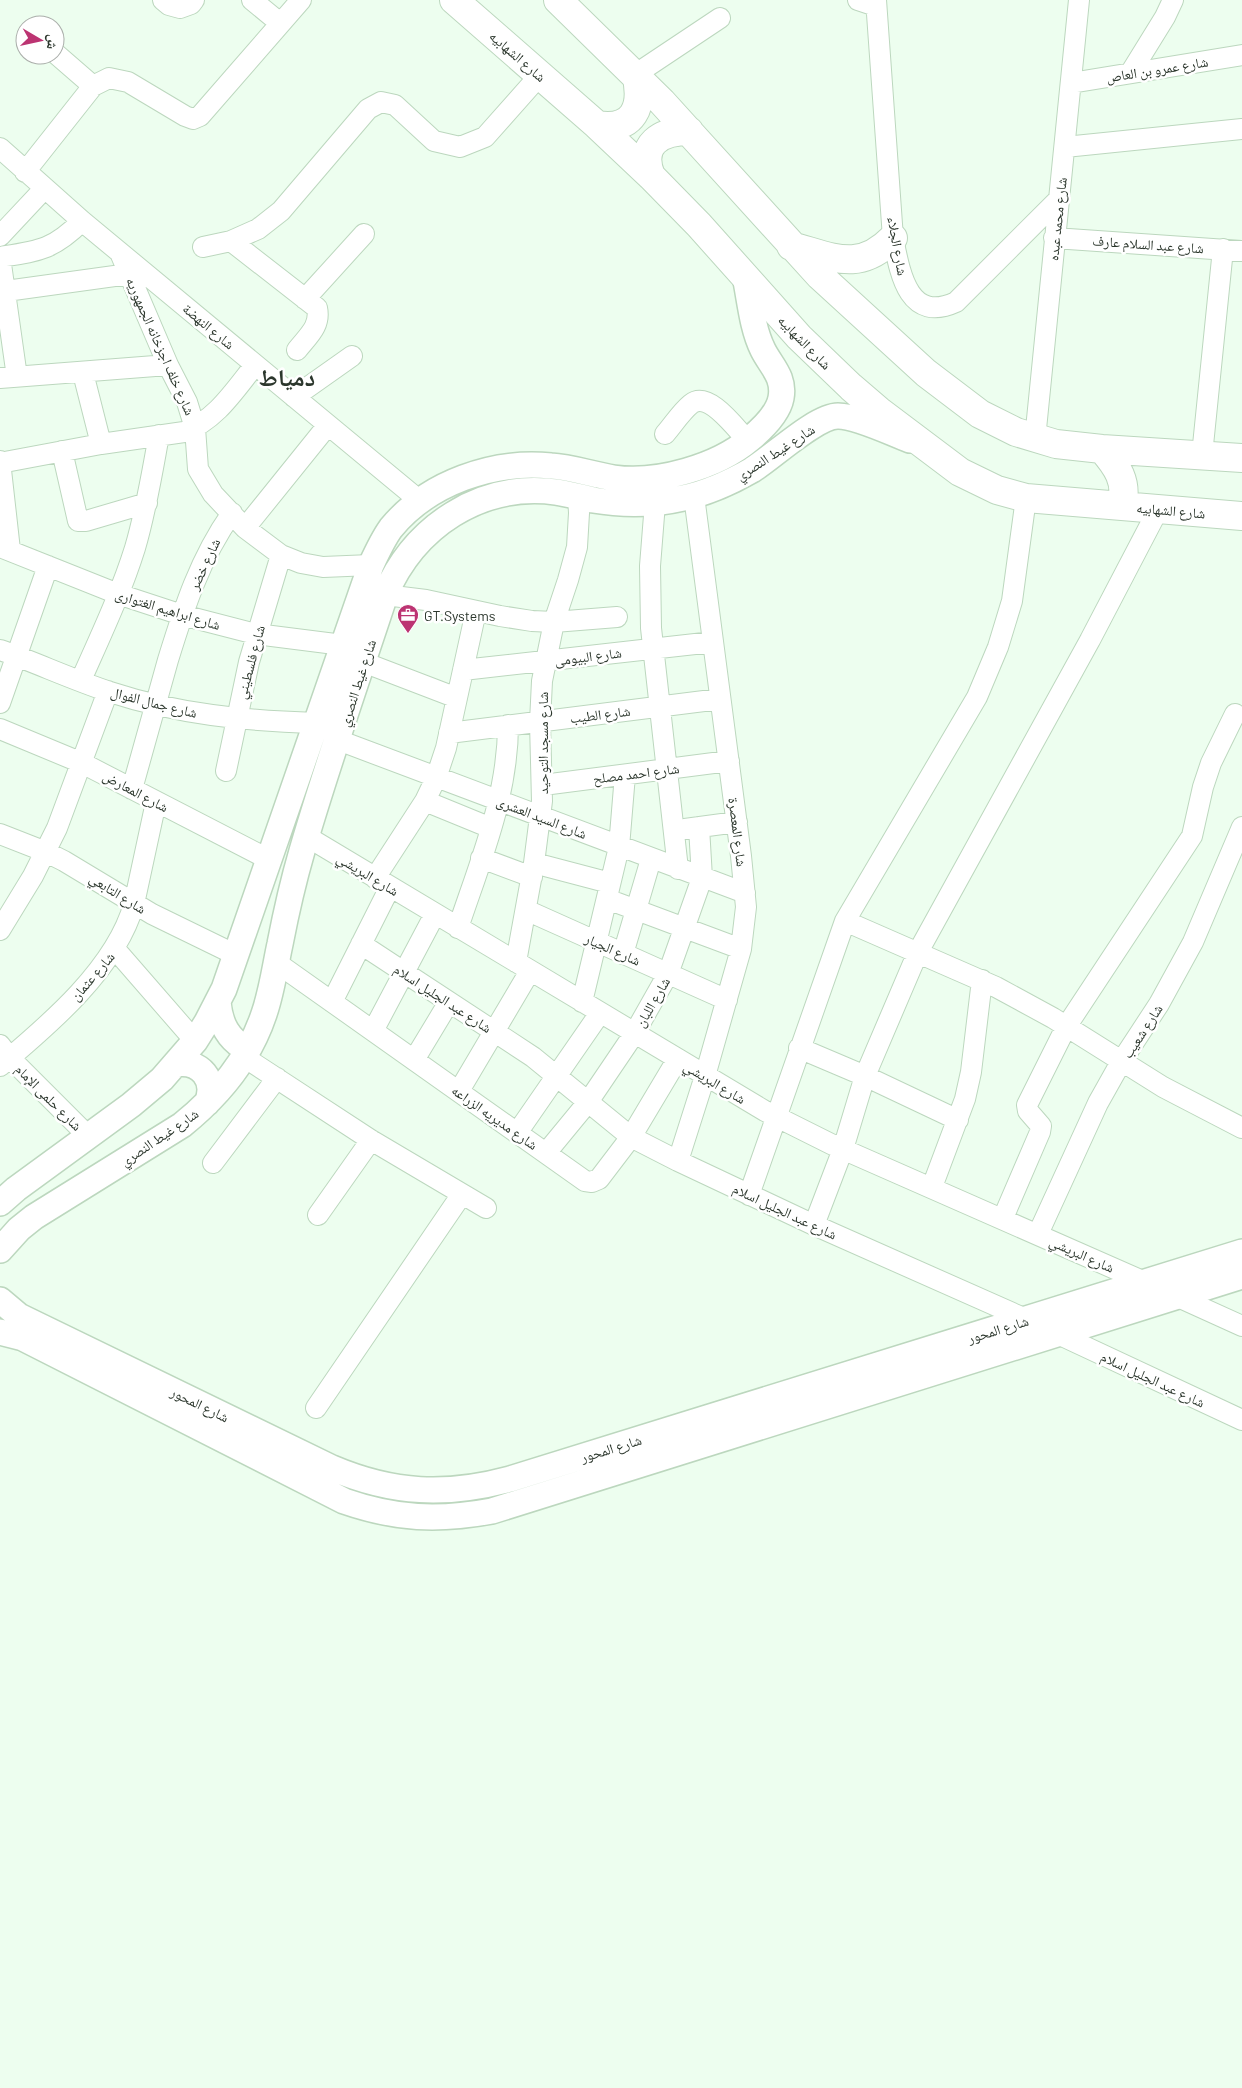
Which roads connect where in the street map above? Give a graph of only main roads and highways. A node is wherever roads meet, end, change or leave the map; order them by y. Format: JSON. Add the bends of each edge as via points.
{"nodes":[{"id":1,"x":454,"y":0,"type":"edge"},
{"id":2,"x":558,"y":0,"type":"edge"},
{"id":3,"x":636,"y":74,"type":"junction"},
{"id":4,"x":597,"y":125,"type":"junction"},
{"id":5,"x":689,"y":130,"type":"junction"},
{"id":6,"x":651,"y":176,"type":"junction"},
{"id":7,"x":893,"y":238,"type":"road end"},
{"id":8,"x":791,"y":246,"type":"junction"},
{"id":9,"x":746,"y":276,"type":"junction"},
{"id":10,"x":776,"y":410,"type":"junction"},
{"id":11,"x":800,"y":435,"type":"junction"},
{"id":12,"x":926,"y":446,"type":"junction"},
{"id":13,"x":1102,"y":449,"type":"junction"},
{"id":14,"x":1242,"y":458,"type":"edge"},
{"id":15,"x":1122,"y":505,"type":"junction"},
{"id":16,"x":1242,"y":516,"type":"edge"},
{"id":17,"x":218,"y":1002,"type":"junction"},
{"id":18,"x":246,"y":1053,"type":"junction"},
{"id":19,"x":176,"y":1064,"type":"junction"},
{"id":20,"x":207,"y":1103,"type":"junction"},
{"id":21,"x":1,"y":1200,"type":"edge"},
{"id":22,"x":0,"y":1250,"type":"edge"},
{"id":23,"x":1242,"y":1252,"type":"edge"},
{"id":24,"x":1242,"y":1276,"type":"edge"},
{"id":25,"x":0,"y":1300,"type":"edge"},
{"id":26,"x":0,"y":1332,"type":"edge"}],
"edges":[{"from":1,"to":4,"type":"highway","name":"شارع الشهابيه"},
{"from":2,"to":3,"type":"highway"},
{"from":3,"to":4,"type":"highway","via":[[640,99],[636,110],[619,125]]},
{"from":3,"to":5,"type":"highway"},
{"from":4,"to":6,"type":"highway","name":"شارع الشهابيه"},
{"from":5,"to":6,"type":"highway","via":[[663,134],[654,142],[646,165]]},
{"from":5,"to":8,"type":"highway"},
{"from":6,"to":9,"type":"highway","name":"شارع الشهابيه"},
{"from":7,"to":8,"type":"highway","via":[[882,249],[856,260]]},
{"from":8,"to":13,"type":"highway","via":[[944,388],[980,414],[1035,439]]},
{"from":9,"to":10,"type":"main road","name":"شارع غيط النصري","via":[[757,334],[782,387]]},
{"from":9,"to":12,"type":"highway","name":"شارع الشهابيه","via":[[824,362],[879,411]]},
{"from":10,"to":11,"type":"main road","via":[[788,409],[797,414],[802,424]]},
{"from":10,"to":17,"type":"main road","name":"شارع غيط النصري","via":[[748,441],[724,457],[686,470],[650,477],[616,478],[551,466],[511,466],[454,482],[404,514],[390,529],[372,565]]},
{"from":11,"to":12,"type":"main road","name":"شارع غيط النصري","via":[[828,418],[838,416],[865,422]]},
{"from":11,"to":18,"type":"main road","name":"شارع غيط النصري","via":[[754,468],[694,496],[655,503],[624,504],[556,492],[511,493],[468,506],[449,516],[419,541],[399,566],[385,595],[306,836],[264,1016]]},
{"from":12,"to":15,"type":"highway","name":"شارع الشهابيه","via":[[956,469],[996,490],[1026,498]]},
{"from":13,"to":14,"type":"highway"},
{"from":13,"to":15,"type":"highway","via":[[1122,478]]},
{"from":15,"to":16,"type":"highway","name":"شارع الشهابيه"},
{"from":17,"to":18,"type":"main road","via":[[226,1031]]},
{"from":17,"to":19,"type":"main road","name":"شارع غيط النصري","via":[[195,1041]]},
{"from":18,"to":20,"type":"main road","name":"شارع غيط النصري"},
{"from":19,"to":20,"type":"main road","via":[[193,1064],[206,1075],[211,1092]]},
{"from":19,"to":21,"type":"main road","name":"شارع غيط النصري","via":[[147,1093]]},
{"from":20,"to":22,"type":"main road","name":"شارع غيط النصري","via":[[182,1125],[34,1217]]},
{"from":23,"to":25,"type":"main road","name":"شارع المحور","via":[[510,1479],[466,1489],[420,1491],[375,1484],[332,1468],[19,1316]]},
{"from":24,"to":26,"type":"main road","name":"شارع المحور","via":[[492,1510],[442,1518],[392,1515],[344,1502],[23,1338]]}]}
